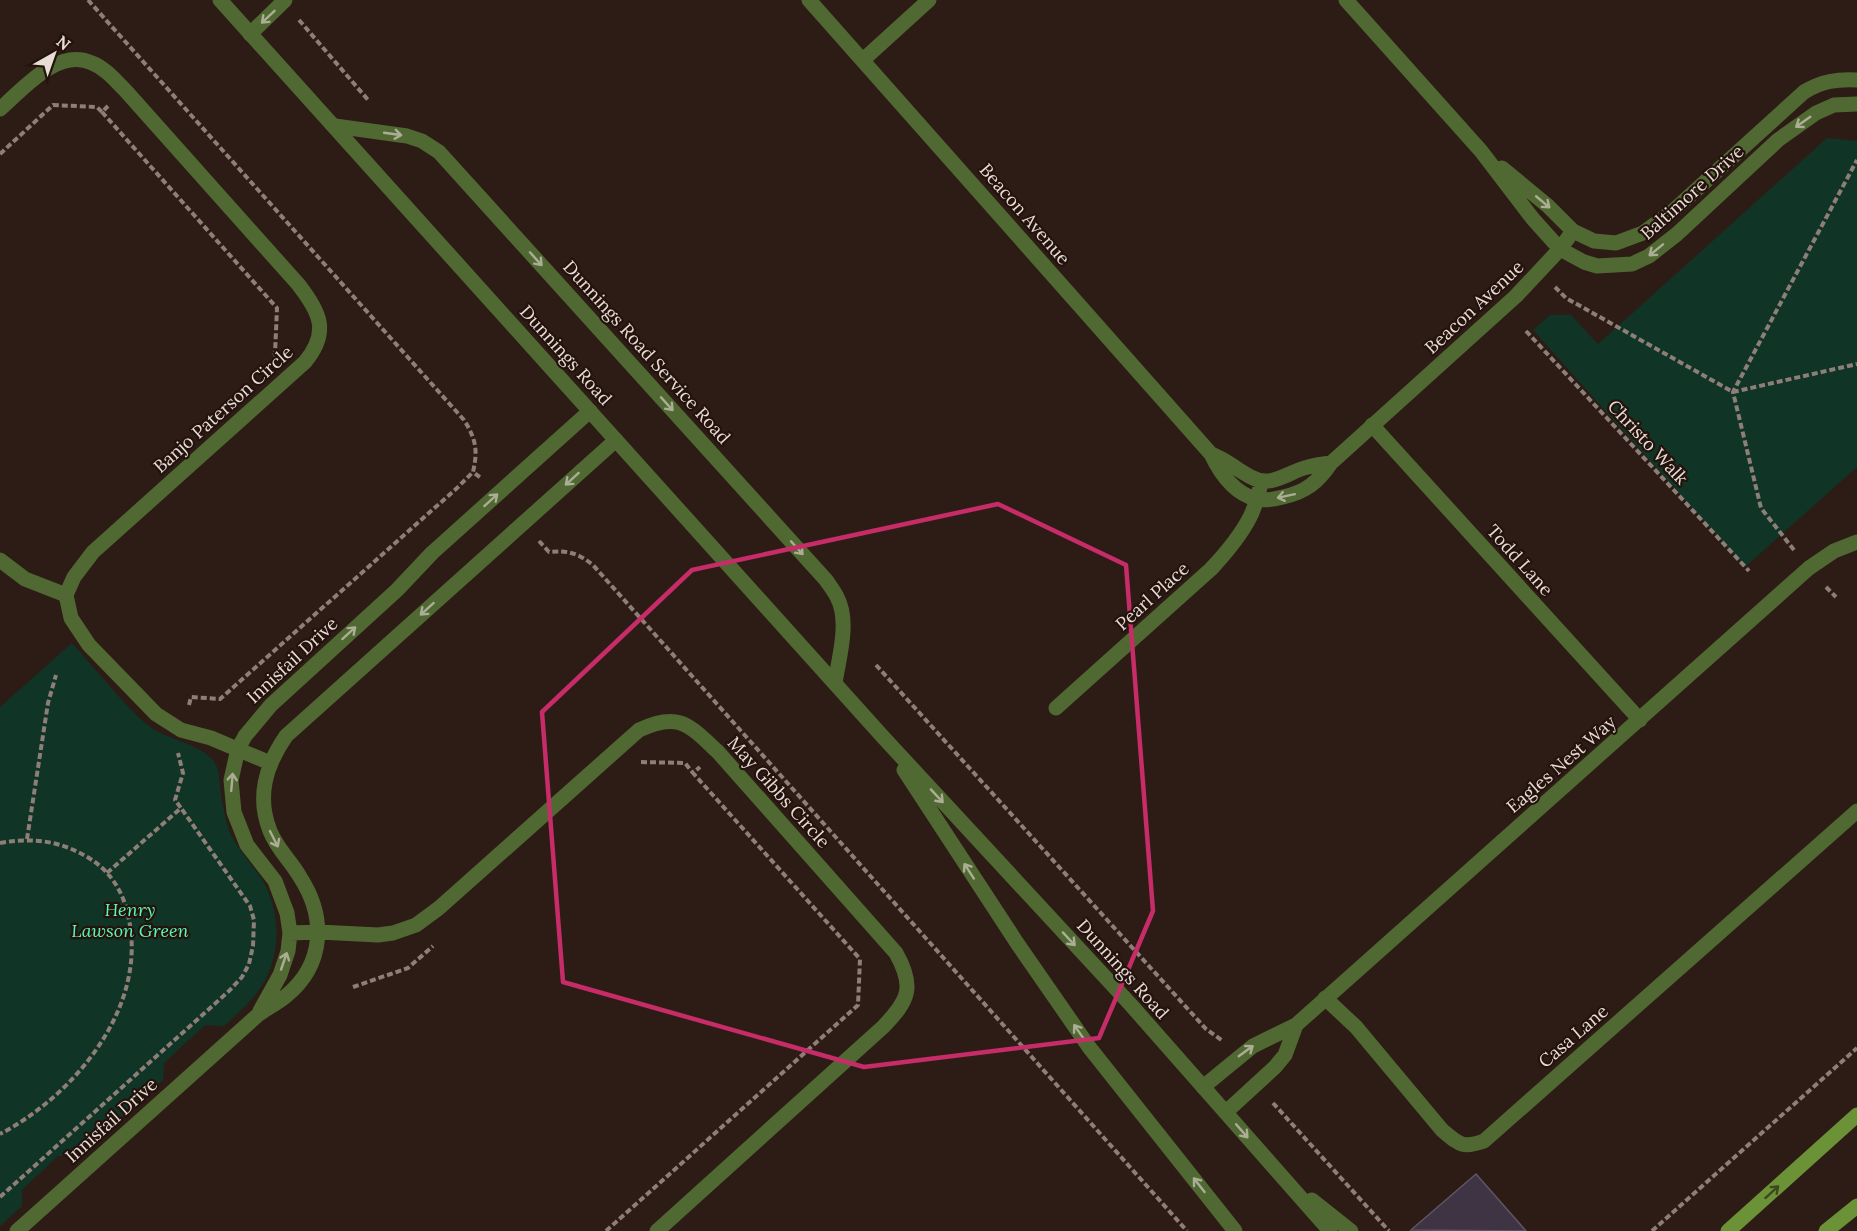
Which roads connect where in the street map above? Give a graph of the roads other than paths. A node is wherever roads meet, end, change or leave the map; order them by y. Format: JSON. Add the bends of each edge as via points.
{"nodes":[{"id":1,"x":809,"y":0,"type":"edge"},
{"id":2,"x":929,"y":0,"type":"edge"},
{"id":3,"x":1346,"y":0,"type":"edge"},
{"id":4,"x":285,"y":1,"type":"edge"},
{"id":5,"x":227,"y":2,"type":"edge"},
{"id":6,"x":250,"y":34,"type":"junction"},
{"id":7,"x":864,"y":60,"type":"junction"},
{"id":8,"x":1857,"y":80,"type":"edge"},
{"id":9,"x":1857,"y":104,"type":"edge"},
{"id":10,"x":0,"y":110,"type":"edge"},
{"id":11,"x":335,"y":126,"type":"junction"},
{"id":12,"x":1481,"y":151,"type":"junction"},
{"id":13,"x":1573,"y":231,"type":"junction"},
{"id":14,"x":1560,"y":249,"type":"junction"},
{"id":15,"x":590,"y":411,"type":"junction"},
{"id":16,"x":1372,"y":425,"type":"junction"},
{"id":17,"x":616,"y":440,"type":"junction"},
{"id":18,"x":1211,"y":454,"type":"junction"},
{"id":19,"x":1331,"y":462,"type":"junction"},
{"id":20,"x":1262,"y":482,"type":"junction"},
{"id":21,"x":1256,"y":500,"type":"junction"},
{"id":22,"x":1857,"y":542,"type":"edge"},
{"id":23,"x":0,"y":560,"type":"edge"},
{"id":24,"x":66,"y":595,"type":"junction"},
{"id":25,"x":835,"y":683,"type":"junction"},
{"id":26,"x":1056,"y":708,"type":"dead end"},
{"id":27,"x":1640,"y":720,"type":"junction"},
{"id":28,"x":883,"y":737,"type":"junction"},
{"id":29,"x":238,"y":749,"type":"junction"},
{"id":30,"x":270,"y":763,"type":"junction"},
{"id":31,"x":1857,"y":811,"type":"edge"},
{"id":32,"x":319,"y":932,"type":"junction"},
{"id":33,"x":290,"y":933,"type":"junction"},
{"id":34,"x":1325,"y":998,"type":"junction"},
{"id":35,"x":259,"y":1014,"type":"junction"},
{"id":36,"x":1296,"y":1025,"type":"junction"},
{"id":37,"x":1203,"y":1087,"type":"junction"},
{"id":38,"x":1226,"y":1112,"type":"junction"},
{"id":39,"x":1857,"y":1115,"type":"edge"},
{"id":40,"x":1280,"y":1173,"type":"junction"},
{"id":41,"x":1857,"y":1206,"type":"edge"},
{"id":42,"x":17,"y":1231,"type":"edge"},
{"id":43,"x":657,"y":1231,"type":"edge"},
{"id":44,"x":1235,"y":1231,"type":"edge"},
{"id":45,"x":1330,"y":1231,"type":"edge"},
{"id":46,"x":1351,"y":1231,"type":"edge"},
{"id":47,"x":1728,"y":1231,"type":"edge"},
{"id":48,"x":1826,"y":1231,"type":"edge"}],
"edges":[{"from":1,"to":7,"type":"street","name":"Beacon Avenue"},
{"from":2,"to":7,"type":"street"},
{"from":3,"to":12,"type":"street","name":"Baltimore Drive"},
{"from":4,"to":6,"type":"street","one_way":true},
{"from":5,"to":6,"type":"street","name":"Dunnings Road"},
{"from":6,"to":11,"type":"street","name":"Dunnings Road"},
{"from":7,"to":18,"type":"street","name":"Beacon Avenue"},
{"from":8,"to":13,"type":"street","name":"Baltimore Drive","via":[[1832,80],[1804,92],[1674,210],[1642,233],[1605,243]]},
{"from":9,"to":14,"type":"street","name":"Baltimore Drive","one_way":true,"via":[[1834,105],[1816,113],[1778,140],[1649,256],[1632,264],[1597,266]]},
{"from":10,"to":24,"type":"street","name":"Banjo Paterson Circle","via":[[49,67],[70,60],[95,64],[125,90],[298,285],[318,316],[319,338],[312,353],[93,552]]},
{"from":11,"to":15,"type":"street","name":"Dunnings Road"},
{"from":11,"to":25,"type":"street","name":"Dunnings Road Service Road","one_way":true,"via":[[407,136],[439,152],[818,572],[838,599],[843,620]]},
{"from":12,"to":13,"type":"street","name":"Baltimore Drive","one_way":true},
{"from":12,"to":14,"type":"street","name":"Baltimore Drive"},
{"from":13,"to":14,"type":"street","name":"Beacon Avenue"},
{"from":14,"to":16,"type":"street","name":"Beacon Avenue","via":[[1508,304]]},
{"from":15,"to":17,"type":"street","name":"Dunnings Road"},
{"from":29,"to":15,"type":"street","name":"Innisfail Drive","one_way":true,"via":[[270,705]]},
{"from":16,"to":19,"type":"street","name":"Beacon Avenue"},
{"from":16,"to":27,"type":"street","name":"Todd Lane"},
{"from":17,"to":25,"type":"street","name":"Dunnings Road"},
{"from":17,"to":30,"type":"street","name":"Innisfail Drive","one_way":true,"via":[[286,736]]},
{"from":18,"to":20,"type":"street","name":"Beacon Avenue"},
{"from":18,"to":21,"type":"street","name":"Beacon Avenue","via":[[1232,486]]},
{"from":19,"to":20,"type":"street","name":"Beacon Avenue"},
{"from":19,"to":21,"type":"street","name":"Beacon Avenue","one_way":true,"via":[[1321,478],[1299,493]]},
{"from":20,"to":21,"type":"street","name":"Pearl Place"},
{"from":21,"to":26,"type":"street","name":"Pearl Place","via":[[1239,537],[1211,569]]},
{"from":22,"to":27,"type":"street","name":"Eagles Nest Way","via":[[1834,551],[1809,568]]},
{"from":23,"to":24,"type":"street","via":[[25,579]]},
{"from":24,"to":29,"type":"street","via":[[70,618],[89,645],[156,714],[181,730]]},
{"from":25,"to":28,"type":"street","name":"Dunnings Road"},
{"from":27,"to":34,"type":"street","name":"Eagles Nest Way"},
{"from":28,"to":37,"type":"street","name":"Dunnings Road","one_way":true},
{"from":44,"to":28,"type":"street","name":"Dunnings Road","one_way":true,"via":[[1089,1047]]},
{"from":29,"to":30,"type":"street"},
{"from":33,"to":29,"type":"street","name":"Innisfail Drive","one_way":true,"via":[[287,913],[274,881],[247,845],[234,812],[231,780]]},
{"from":30,"to":32,"type":"street","name":"Innisfail Drive","one_way":true,"via":[[264,795],[267,822],[276,844],[310,894]]},
{"from":31,"to":34,"type":"street","name":"Casa Lane","via":[[1484,1141],[1463,1146],[1442,1130],[1356,1027]]},
{"from":32,"to":33,"type":"street","name":"May Gibbs Circle"},
{"from":32,"to":35,"type":"street","name":"Innisfail Drive","via":[[315,952],[300,981]]},
{"from":32,"to":43,"type":"street","name":"May Gibbs Circle","via":[[378,935],[405,930],[428,917],[639,730],[663,720],[675,721],[699,734],[896,953],[905,968],[907,994],[883,1027]]},
{"from":35,"to":33,"type":"street","name":"Innisfail Drive","one_way":true,"via":[[280,975]]},
{"from":34,"to":36,"type":"street","name":"Eagles Nest Way"},
{"from":35,"to":42,"type":"street","name":"Innisfail Drive"},
{"from":37,"to":36,"type":"street","name":"Eagles Nest Way","one_way":true,"via":[[1261,1041]]},
{"from":36,"to":38,"type":"street","name":"Eagles Nest Way","via":[[1285,1055]]},
{"from":37,"to":38,"type":"street","name":"Dunnings Road"},
{"from":38,"to":40,"type":"street","name":"Dunnings Road","one_way":true},
{"from":47,"to":39,"type":"main road","one_way":true},
{"from":40,"to":45,"type":"street","name":"Dunnings Road"},
{"from":40,"to":46,"type":"street"},
{"from":41,"to":48,"type":"main road"}]}
